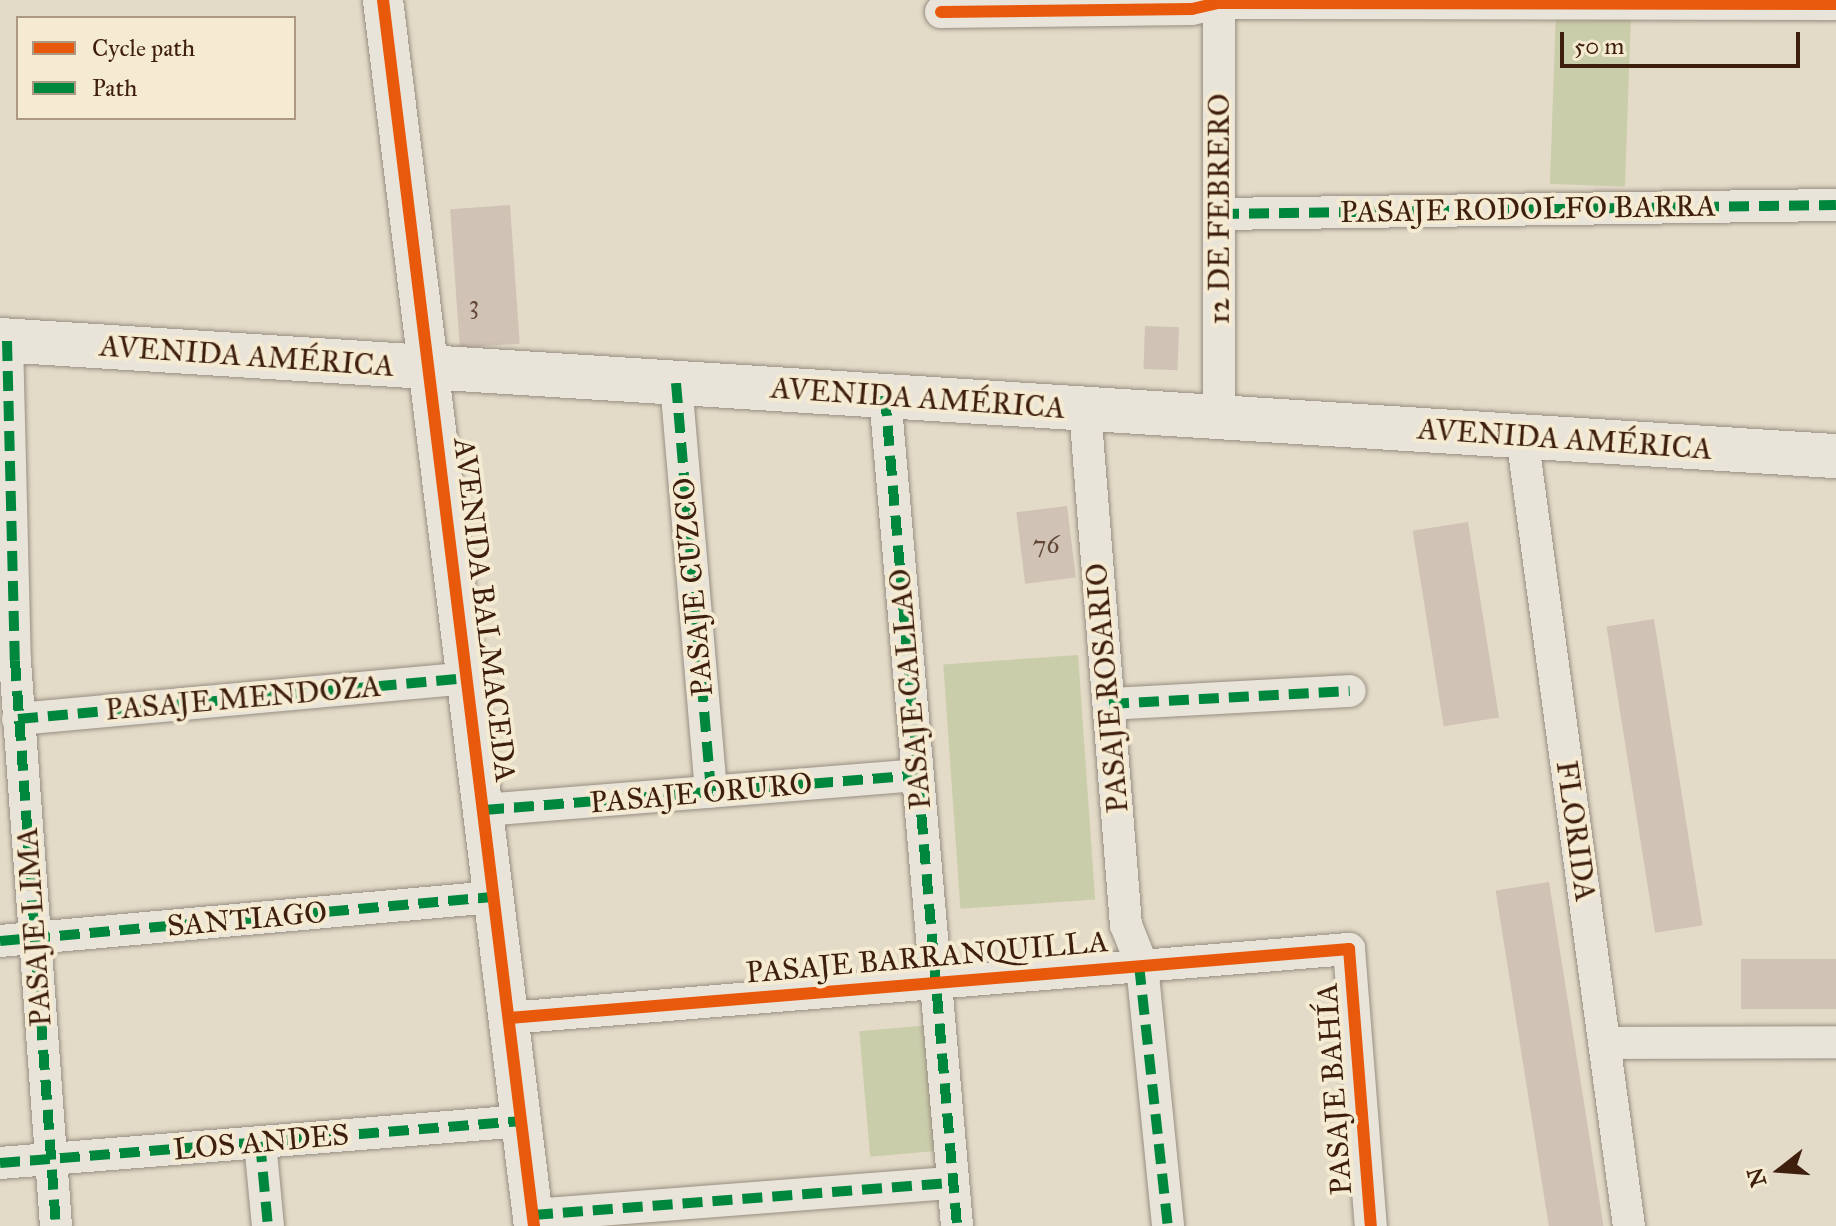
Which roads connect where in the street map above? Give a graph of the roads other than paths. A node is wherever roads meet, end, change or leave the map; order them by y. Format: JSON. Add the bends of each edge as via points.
{"nodes":[{"id":1,"x":383,"y":0,"type":"edge"},
{"id":2,"x":1219,"y":1,"type":"edge"},
{"id":3,"x":1836,"y":4,"type":"edge"},
{"id":4,"x":941,"y":12,"type":"dead end"},
{"id":5,"x":1836,"y":205,"type":"edge"},
{"id":6,"x":1219,"y":214,"type":"junction"},
{"id":7,"x":4,"y":340,"type":"edge"},
{"id":8,"x":429,"y":367,"type":"junction"},
{"id":9,"x":676,"y":383,"type":"junction"},
{"id":10,"x":885,"y":396,"type":"junction"},
{"id":11,"x":1085,"y":409,"type":"junction"},
{"id":12,"x":1219,"y":417,"type":"junction"},
{"id":13,"x":1522,"y":436,"type":"junction"},
{"id":14,"x":1836,"y":456,"type":"edge"},
{"id":15,"x":468,"y":678,"type":"junction"},
{"id":16,"x":1350,"y":691,"type":"dead end"},
{"id":17,"x":1109,"y":704,"type":"junction"},
{"id":18,"x":18,"y":719,"type":"junction"},
{"id":19,"x":917,"y":775,"type":"junction"},
{"id":20,"x":711,"y":792,"type":"junction"},
{"id":21,"x":484,"y":810,"type":"junction"},
{"id":22,"x":495,"y":897,"type":"junction"},
{"id":23,"x":34,"y":938,"type":"junction"},
{"id":24,"x":0,"y":941,"type":"edge"},
{"id":25,"x":1349,"y":949,"type":"joint"},
{"id":26,"x":1142,"y":965,"type":"junction"},
{"id":27,"x":935,"y":982,"type":"junction"},
{"id":28,"x":509,"y":1018,"type":"junction"},
{"id":29,"x":1836,"y":1042,"type":"edge"},
{"id":30,"x":1606,"y":1043,"type":"junction"},
{"id":31,"x":522,"y":1121,"type":"junction"},
{"id":32,"x":260,"y":1142,"type":"junction"},
{"id":33,"x":51,"y":1159,"type":"junction"},
{"id":34,"x":0,"y":1163,"type":"edge"},
{"id":35,"x":953,"y":1183,"type":"junction"},
{"id":36,"x":534,"y":1220,"type":"edge"},
{"id":37,"x":56,"y":1226,"type":"edge"},
{"id":38,"x":268,"y":1226,"type":"edge"},
{"id":39,"x":957,"y":1226,"type":"edge"},
{"id":40,"x":1168,"y":1226,"type":"edge"},
{"id":41,"x":1371,"y":1226,"type":"edge"},
{"id":42,"x":1629,"y":1226,"type":"edge"}],
"edges":[{"from":1,"to":8,"type":"street","name":"AVENIDA BALMACEDA"},
{"from":2,"to":3,"type":"street"},
{"from":2,"to":4,"type":"street","via":[[1192,9]]},
{"from":2,"to":6,"type":"street","name":"12 DE FEBRERO"},
{"from":5,"to":6,"type":"street","name":"PASAJE RODOLFO BARRA"},
{"from":6,"to":12,"type":"street","name":"12 DE FEBRERO"},
{"from":7,"to":8,"type":"main road","name":"AVENIDA AMÉRICA"},
{"from":7,"to":18,"type":"street","name":"PASAJE LIMA"},
{"from":8,"to":9,"type":"main road","name":"AVENIDA AMÉRICA"},
{"from":8,"to":15,"type":"street","name":"AVENIDA BALMACEDA"},
{"from":9,"to":10,"type":"main road","name":"AVENIDA AMÉRICA"},
{"from":9,"to":20,"type":"street","name":"PASAJE CUZCO"},
{"from":10,"to":11,"type":"main road","name":"AVENIDA AMÉRICA"},
{"from":10,"to":19,"type":"street","name":"PASAJE CALLAO"},
{"from":11,"to":12,"type":"main road","name":"AVENIDA AMÉRICA"},
{"from":11,"to":17,"type":"street","name":"PASAJE ROSARIO"},
{"from":12,"to":13,"type":"main road","name":"AVENIDA AMÉRICA"},
{"from":13,"to":14,"type":"main road","name":"AVENIDA AMÉRICA"},
{"from":13,"to":30,"type":"street","name":"FLORIDA"},
{"from":15,"to":18,"type":"street","name":"PASAJE MENDOZA"},
{"from":15,"to":21,"type":"street","name":"AVENIDA BALMACEDA"},
{"from":16,"to":17,"type":"street"},
{"from":17,"to":26,"type":"street","name":"PASAJE ROSARIO","via":[[1126,925]]},
{"from":18,"to":23,"type":"street","name":"PASAJE LIMA"},
{"from":19,"to":20,"type":"street","name":"PASAJE ORURO"},
{"from":19,"to":27,"type":"street","name":"PASAJE CALLAO"},
{"from":20,"to":21,"type":"street","name":"PASAJE ORURO"},
{"from":21,"to":22,"type":"street","name":"AVENIDA BALMACEDA"},
{"from":22,"to":23,"type":"street","name":"SANTIAGO"},
{"from":22,"to":28,"type":"street","name":"AVENIDA BALMACEDA"},
{"from":23,"to":24,"type":"street","name":"SANTIAGO"},
{"from":23,"to":33,"type":"street","name":"PASAJE LIMA"},
{"from":25,"to":26,"type":"street","name":"PASAJE BARRANQUILLA"},
{"from":25,"to":41,"type":"street","name":"PASAJE BAHÍA"},
{"from":26,"to":27,"type":"street","name":"PASAJE BARRANQUILLA"},
{"from":26,"to":40,"type":"street","name":"PASAJE ROSARIO"},
{"from":27,"to":28,"type":"street","name":"PASAJE BARRANQUILLA"},
{"from":27,"to":35,"type":"street","name":"PASAJE CALLAO"},
{"from":28,"to":31,"type":"street","name":"AVENIDA BALMACEDA"},
{"from":29,"to":30,"type":"street"},
{"from":30,"to":42,"type":"street","name":"FLORIDA"},
{"from":31,"to":32,"type":"street","name":"LOS ANDES"},
{"from":31,"to":36,"type":"street","name":"AVENIDA BALMACEDA"},
{"from":32,"to":33,"type":"street","name":"LOS ANDES"},
{"from":32,"to":38,"type":"street"},
{"from":33,"to":34,"type":"street","name":"LOS ANDES"},
{"from":33,"to":37,"type":"street","name":"PASAJE LIMA"},
{"from":35,"to":36,"type":"street"},
{"from":35,"to":39,"type":"street","name":"PASAJE CALLAO"}]}
